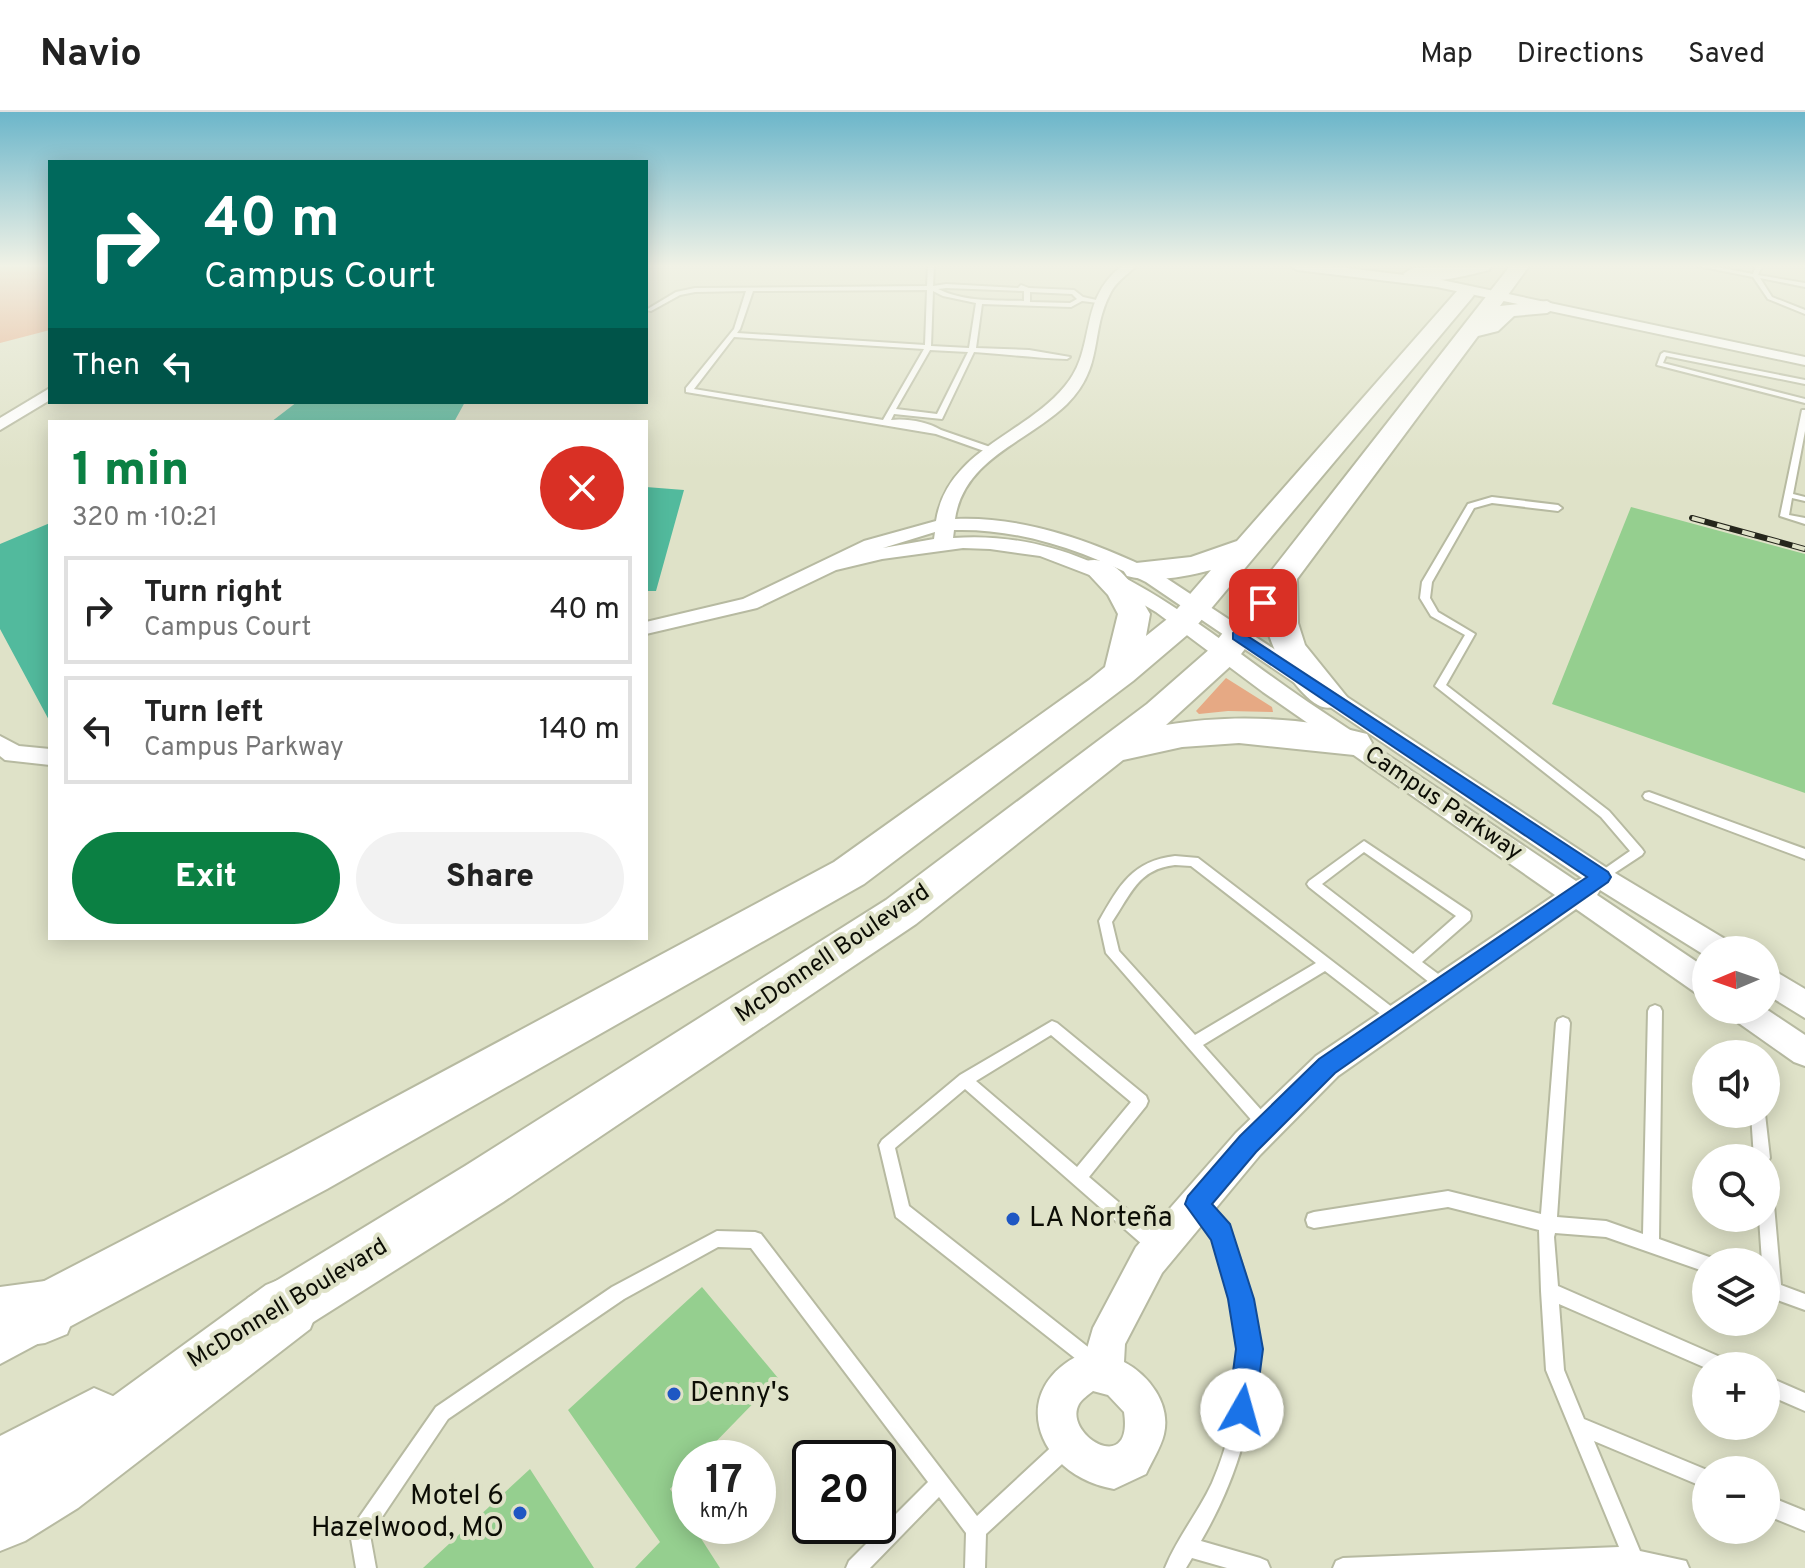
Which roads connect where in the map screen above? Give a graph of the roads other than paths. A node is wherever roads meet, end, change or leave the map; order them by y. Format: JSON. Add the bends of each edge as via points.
{"nodes":[{"id":1,"x":929,"y":334,"type":"edge"},
{"id":2,"x":974,"y":334,"type":"edge"},
{"id":3,"x":1089,"y":334,"type":"edge"},
{"id":4,"x":1438,"y":334,"type":"edge"},
{"id":5,"x":1466,"y":334,"type":"edge"},
{"id":6,"x":1676,"y":334,"type":"edge"},
{"id":7,"x":1718,"y":334,"type":"edge"},
{"id":8,"x":733,"y":335,"type":"joint"},
{"id":9,"x":928,"y":348,"type":"junction"},
{"id":10,"x":972,"y":350,"type":"junction"},
{"id":11,"x":1805,"y":352,"type":"edge"},
{"id":12,"x":1089,"y":358,"type":"junction"},
{"id":13,"x":1805,"y":361,"type":"edge"},
{"id":14,"x":1805,"y":382,"type":"edge"},
{"id":15,"x":48,"y":394,"type":"edge"},
{"id":16,"x":1805,"y":401,"type":"edge"},
{"id":17,"x":891,"y":411,"type":"junction"},
{"id":18,"x":1805,"y":415,"type":"edge"},
{"id":19,"x":885,"y":423,"type":"junction"},
{"id":20,"x":0,"y":425,"type":"edge"},
{"id":21,"x":1802,"y":439,"type":"edge"},
{"id":22,"x":990,"y":450,"type":"junction"},
{"id":23,"x":1801,"y":457,"type":"edge"},
{"id":24,"x":1792,"y":475,"type":"junction"},
{"id":25,"x":1805,"y":478,"type":"edge"},
{"id":26,"x":1788,"y":495,"type":"junction"},
{"id":27,"x":1805,"y":499,"type":"edge"},
{"id":28,"x":1558,"y":508,"type":"dead end"},
{"id":29,"x":1805,"y":521,"type":"edge"},
{"id":30,"x":945,"y":534,"type":"junction"},
{"id":31,"x":1247,"y":546,"type":"junction"},
{"id":32,"x":1097,"y":567,"type":"junction"},
{"id":33,"x":1138,"y":570,"type":"junction"},
{"id":34,"x":1281,"y":578,"type":"junction"},
{"id":35,"x":1188,"y":615,"type":"junction"},
{"id":36,"x":648,"y":628,"type":"edge"},
{"id":37,"x":1230,"y":645,"type":"junction"},
{"id":38,"x":1121,"y":673,"type":"junction"},
{"id":39,"x":1330,"y":697,"type":"junction"},
{"id":40,"x":1354,"y":743,"type":"junction"},
{"id":41,"x":0,"y":744,"type":"edge"},
{"id":42,"x":1103,"y":756,"type":"junction"},
{"id":43,"x":48,"y":757,"type":"edge"},
{"id":44,"x":1649,"y":796,"type":"dead end"},
{"id":45,"x":1805,"y":854,"type":"edge"},
{"id":46,"x":1589,"y":886,"type":"junction"},
{"id":47,"x":1692,"y":936,"type":"edge"},
{"id":48,"x":1413,"y":962,"type":"junction"},
{"id":49,"x":1327,"y":963,"type":"junction"},
{"id":50,"x":1692,"y":972,"type":"edge"},
{"id":51,"x":1444,"y":986,"type":"junction"},
{"id":52,"x":1780,"y":988,"type":"edge"},
{"id":53,"x":1805,"y":1005,"type":"edge"},
{"id":54,"x":1655,"y":1011,"type":"dead end"},
{"id":55,"x":1396,"y":1018,"type":"junction"},
{"id":56,"x":1563,"y":1023,"type":"dead end"},
{"id":57,"x":1764,"y":1024,"type":"edge"},
{"id":58,"x":1194,"y":1043,"type":"junction"},
{"id":59,"x":1805,"y":1052,"type":"edge"},
{"id":60,"x":965,"y":1080,"type":"junction"},
{"id":61,"x":1266,"y":1126,"type":"junction"},
{"id":62,"x":1078,"y":1178,"type":"junction"},
{"id":63,"x":1197,"y":1204,"type":"junction"},
{"id":64,"x":1314,"y":1220,"type":"dead end"},
{"id":65,"x":1548,"y":1224,"type":"junction"},
{"id":66,"x":1651,"y":1245,"type":"junction"},
{"id":67,"x":1160,"y":1248,"type":"junction"},
{"id":68,"x":1692,"y":1259,"type":"edge"},
{"id":69,"x":1549,"y":1291,"type":"junction"},
{"id":70,"x":1780,"y":1293,"type":"edge"},
{"id":71,"x":1805,"y":1302,"type":"edge"},
{"id":72,"x":288,"y":1307,"type":"junction"},
{"id":73,"x":15,"y":1322,"type":"edge"},
{"id":74,"x":1692,"y":1353,"type":"edge"},
{"id":75,"x":1104,"y":1371,"type":"junction"},
{"id":76,"x":1780,"y":1391,"type":"edge"},
{"id":77,"x":1805,"y":1402,"type":"edge"},
{"id":78,"x":1577,"y":1425,"type":"junction"},
{"id":79,"x":1067,"y":1446,"type":"junction"},
{"id":80,"x":0,"y":1470,"type":"edge"},
{"id":81,"x":1692,"y":1473,"type":"edge"},
{"id":82,"x":940,"y":1483,"type":"junction"},
{"id":83,"x":1780,"y":1511,"type":"edge"},
{"id":84,"x":0,"y":1516,"type":"edge"},
{"id":85,"x":1805,"y":1521,"type":"edge"},
{"id":86,"x":976,"y":1530,"type":"junction"},
{"id":87,"x":1186,"y":1546,"type":"junction"},
{"id":88,"x":1635,"y":1563,"type":"edge"},
{"id":89,"x":366,"y":1568,"type":"edge"},
{"id":90,"x":856,"y":1568,"type":"edge"},
{"id":91,"x":975,"y":1568,"type":"edge"},
{"id":92,"x":1175,"y":1568,"type":"edge"},
{"id":93,"x":1260,"y":1568,"type":"edge"},
{"id":94,"x":1343,"y":1568,"type":"edge"},
{"id":95,"x":1679,"y":1568,"type":"edge"}],
"edges":[{"from":1,"to":9,"type":"lane"},
{"from":2,"to":10,"type":"lane"},
{"from":3,"to":12,"type":"street"},
{"from":4,"to":31,"type":"main road","name":"McDonnell Boulevard"},
{"from":5,"to":34,"type":"main road","name":"McDonnell Boulevard"},
{"from":6,"to":13,"type":"street"},
{"from":7,"to":11,"type":"street"},
{"from":8,"to":9,"type":"lane"},
{"from":8,"to":19,"type":"lane","via":[[689,390]]},
{"from":9,"to":10,"type":"lane"},
{"from":9,"to":17,"type":"lane"},
{"from":10,"to":12,"type":"lane"},
{"from":10,"to":17,"type":"lane","via":[[939,417]]},
{"from":12,"to":22,"type":"street","via":[[1055,408]]},
{"from":14,"to":16,"type":"lane","via":[[1664,354],[1659,364]]},
{"from":15,"to":20,"type":"street"},
{"from":17,"to":19,"type":"lane"},
{"from":18,"to":21,"type":"lane"},
{"from":19,"to":22,"type":"lane","via":[[919,424]]},
{"from":21,"to":23,"type":"lane"},
{"from":22,"to":30,"type":"street","via":[[950,500]]},
{"from":23,"to":24,"type":"lane"},
{"from":24,"to":25,"type":"lane"},
{"from":24,"to":26,"type":"lane"},
{"from":26,"to":27,"type":"lane"},
{"from":26,"to":29,"type":"lane","via":[[1784,516]]},
{"from":28,"to":46,"type":"lane","via":[[1492,500],[1471,506],[1427,582],[1425,598],[1434,614],[1470,634],[1440,686],[1605,814],[1638,852]]},
{"from":30,"to":32,"type":"street","via":[[1042,550]]},
{"from":30,"to":33,"type":"street","via":[[986,526],[1052,538],[1112,556]]},
{"from":30,"to":36,"type":"street","via":[[864,546],[750,604]]},
{"from":31,"to":33,"type":"main road","via":[[1185,569]]},
{"from":31,"to":35,"type":"main road","name":"McDonnell Boulevard"},
{"from":32,"to":35,"type":"street"},
{"from":32,"to":38,"type":"main road","via":[[1121,591],[1134,614]]},
{"from":33,"to":35,"type":"street"},
{"from":34,"to":37,"type":"main road","name":"McDonnell Boulevard"},
{"from":34,"to":39,"type":"main road","via":[[1288,647]]},
{"from":35,"to":37,"type":"street","name":"Campus Parkway"},
{"from":35,"to":38,"type":"main road","name":"McDonnell Boulevard"},
{"from":37,"to":39,"type":"street","name":"Campus Parkway"},
{"from":37,"to":40,"type":"street","name":"Campus Parkway"},
{"from":37,"to":42,"type":"main road","name":"McDonnell Boulevard","via":[[1160,712]]},
{"from":38,"to":73,"type":"main road","name":"McDonnell Boulevard","via":[[849,873],[323,1164]]},
{"from":39,"to":46,"type":"street","name":"Campus Parkway"},
{"from":40,"to":42,"type":"main road","via":[[1275,732],[1204,731],[1152,739]]},
{"from":40,"to":46,"type":"street","name":"Campus Parkway"},
{"from":41,"to":43,"type":"street","via":[[13,754]]},
{"from":42,"to":72,"type":"main road","name":"McDonnell Boulevard","via":[[901,912]]},
{"from":44,"to":45,"type":"lane"},
{"from":46,"to":47,"type":"street","name":"Campus Parkway"},
{"from":46,"to":50,"type":"street","name":"Campus Parkway"},
{"from":46,"to":51,"type":"street"},
{"from":48,"to":48,"type":"lane","via":[[1375,933],[1313,884],[1364,846],[1465,916]]},
{"from":48,"to":51,"type":"lane"},
{"from":49,"to":55,"type":"lane"},
{"from":49,"to":58,"type":"lane"},
{"from":49,"to":58,"type":"lane","via":[[1194,861],[1166,858],[1146,865],[1105,921],[1113,953]]},
{"from":51,"to":55,"type":"street"},
{"from":52,"to":53,"type":"street"},
{"from":54,"to":66,"type":"lane"},
{"from":55,"to":61,"type":"street","via":[[1327,1066]]},
{"from":56,"to":65,"type":"lane"},
{"from":57,"to":59,"type":"street"},
{"from":58,"to":61,"type":"lane"},
{"from":60,"to":62,"type":"lane"},
{"from":60,"to":62,"type":"lane","via":[[1052,1027],[1141,1101]]},
{"from":60,"to":75,"type":"lane","via":[[887,1145],[902,1211]]},
{"from":61,"to":63,"type":"street"},
{"from":62,"to":67,"type":"lane"},
{"from":63,"to":67,"type":"street"},
{"from":63,"to":87,"type":"lane","via":[[1221,1233],[1249,1349],[1242,1410],[1221,1482]]},
{"from":64,"to":65,"type":"lane","via":[[1448,1199]]},
{"from":65,"to":66,"type":"lane","via":[[1606,1229]]},
{"from":65,"to":69,"type":"lane"},
{"from":66,"to":68,"type":"lane"},
{"from":67,"to":75,"type":"street","via":[[1106,1341]]},
{"from":69,"to":74,"type":"lane"},
{"from":69,"to":78,"type":"lane","via":[[1555,1370]]},
{"from":70,"to":71,"type":"lane"},
{"from":72,"to":80,"type":"main road","name":"McDonnell Boulevard"},
{"from":72,"to":84,"type":"highway","via":[[53,1483]]},
{"from":75,"to":79,"type":"street","via":[[1072,1378],[1062,1391],[1057,1408]]},
{"from":75,"to":79,"type":"street","via":[[1134,1391],[1143,1408],[1146,1428],[1141,1446],[1116,1468],[1098,1468]]},
{"from":76,"to":77,"type":"lane"},
{"from":78,"to":81,"type":"lane"},
{"from":78,"to":88,"type":"lane"},
{"from":79,"to":86,"type":"lane"},
{"from":82,"to":86,"type":"lane"},
{"from":82,"to":89,"type":"lane","via":[[755,1240],[717,1239],[618,1293],[442,1413],[360,1533]]},
{"from":82,"to":90,"type":"lane"},
{"from":83,"to":85,"type":"lane"},
{"from":86,"to":91,"type":"lane"},
{"from":87,"to":92,"type":"lane"},
{"from":87,"to":93,"type":"lane"},
{"from":88,"to":94,"type":"lane"},
{"from":88,"to":95,"type":"lane"}]}
